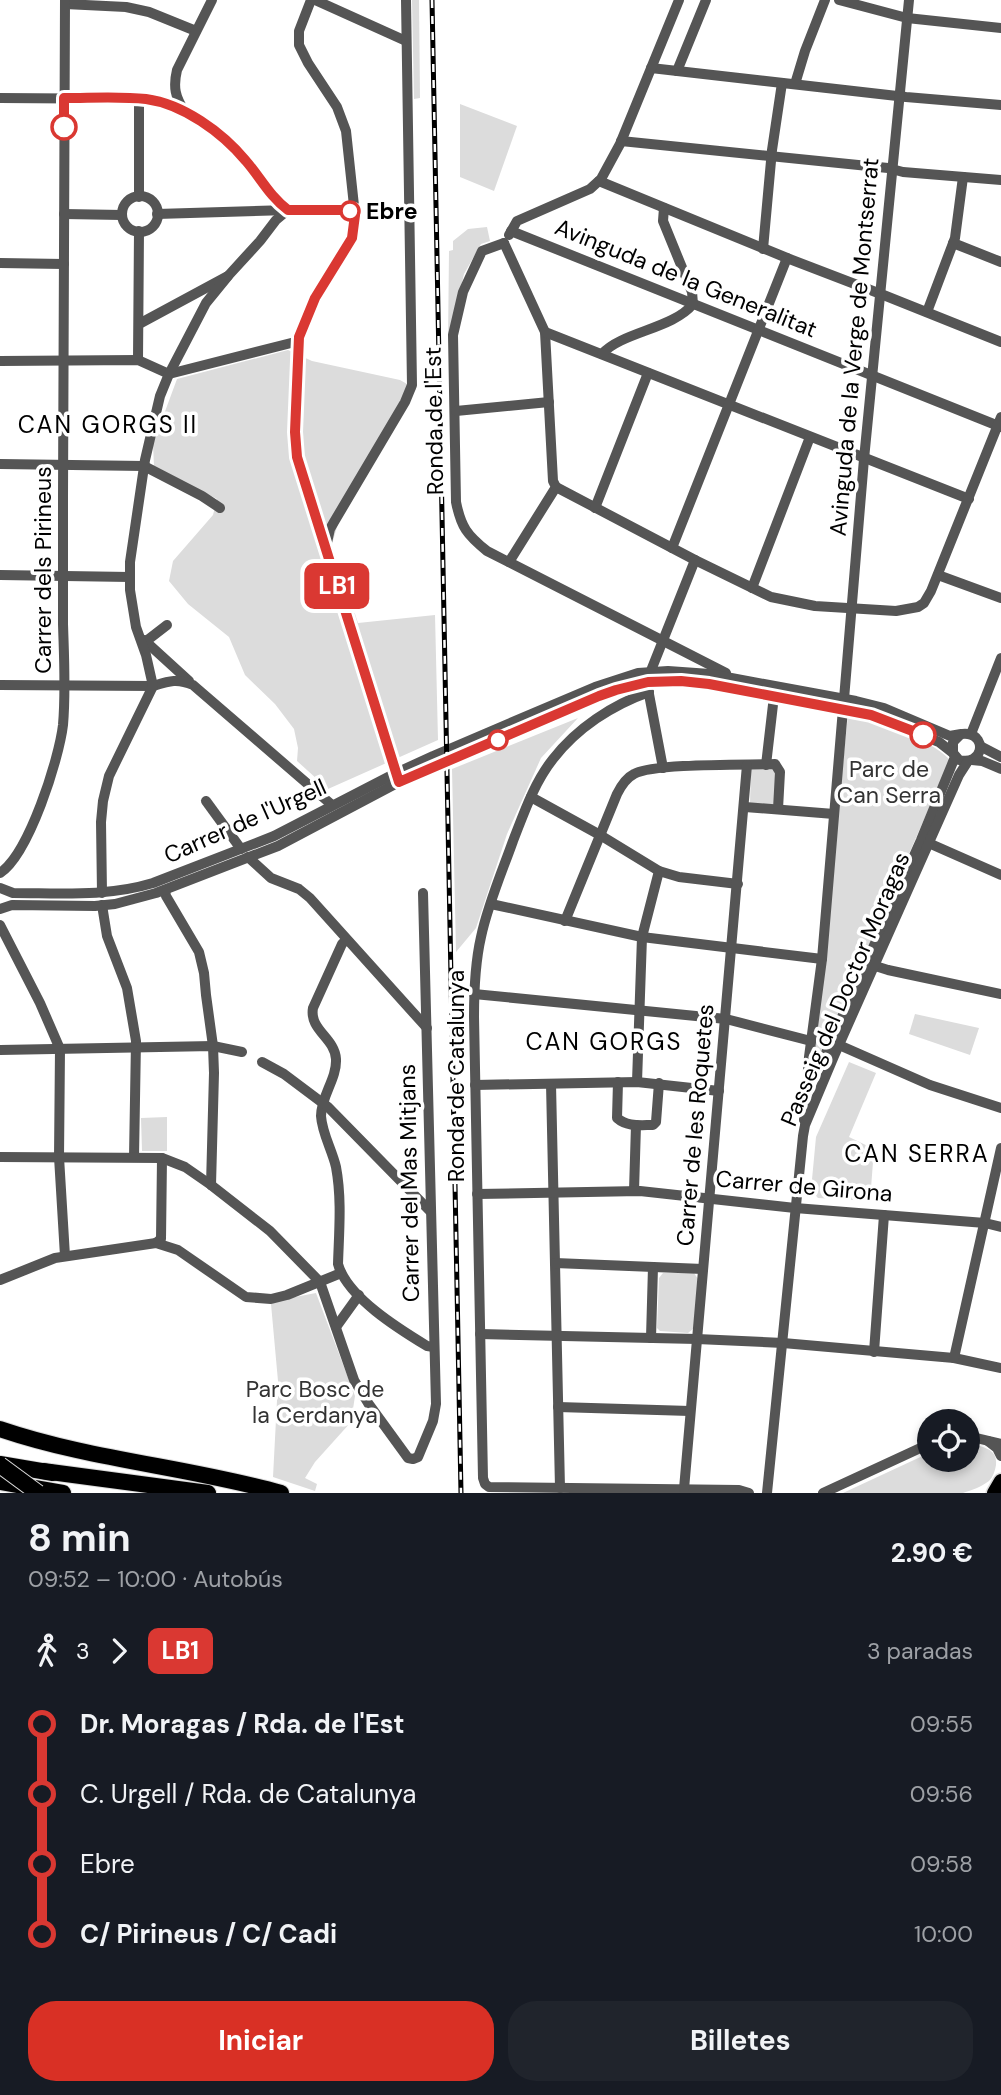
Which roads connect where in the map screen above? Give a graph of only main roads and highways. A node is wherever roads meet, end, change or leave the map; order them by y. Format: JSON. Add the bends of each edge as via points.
{"nodes":[{"id":1,"x":0,"y":1429,"type":"edge"},
{"id":2,"x":0,"y":1464,"type":"edge"},
{"id":3,"x":43,"y":1471,"type":"junction"},
{"id":4,"x":1001,"y":1480,"type":"edge"},
{"id":5,"x":0,"y":1482,"type":"edge"},
{"id":6,"x":38,"y":1493,"type":"edge"},
{"id":7,"x":62,"y":1493,"type":"edge"},
{"id":8,"x":155,"y":1493,"type":"edge"},
{"id":9,"x":208,"y":1493,"type":"edge"},
{"id":10,"x":281,"y":1493,"type":"edge"},
{"id":11,"x":994,"y":1493,"type":"edge"}],
"edges":[{"from":1,"to":10,"type":"highway","via":[[50,1445]]},
{"from":2,"to":3,"type":"highway"},
{"from":2,"to":6,"type":"highway","bridge":true},
{"from":3,"to":8,"type":"highway"},
{"from":3,"to":9,"type":"highway"},
{"from":4,"to":11,"type":"main road"},
{"from":5,"to":7,"type":"highway"}]}
